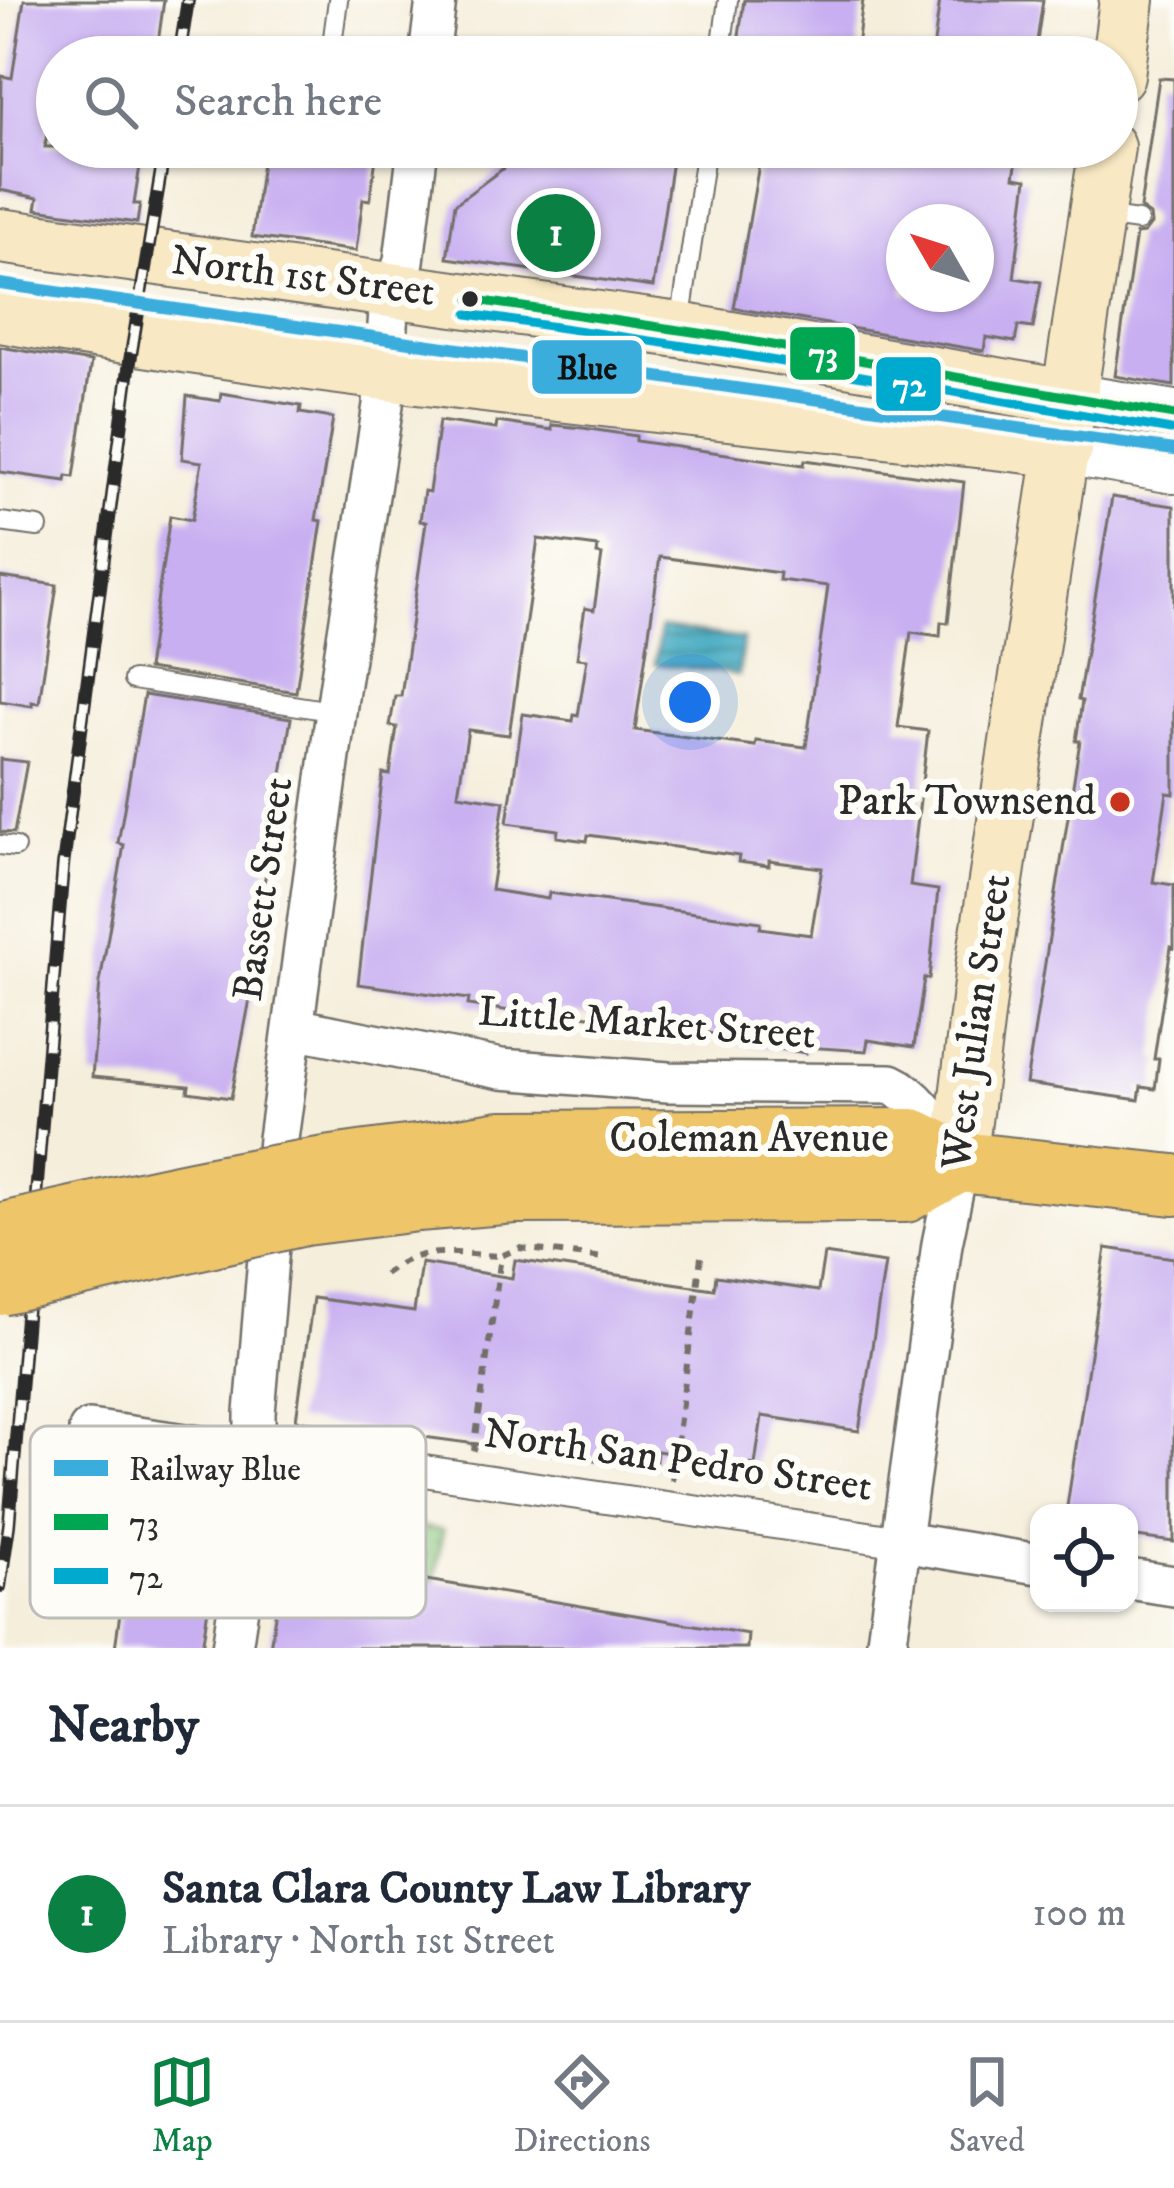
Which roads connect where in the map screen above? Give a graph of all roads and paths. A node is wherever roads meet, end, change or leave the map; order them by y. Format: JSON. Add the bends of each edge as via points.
{"nodes":[{"id":1,"x":338,"y":0,"type":"edge"},
{"id":2,"x":436,"y":0,"type":"edge"},
{"id":3,"x":728,"y":0,"type":"edge"},
{"id":4,"x":1127,"y":0,"type":"edge"},
{"id":5,"x":333,"y":36,"type":"edge"},
{"id":6,"x":432,"y":36,"type":"edge"},
{"id":7,"x":723,"y":36,"type":"edge"},
{"id":8,"x":1122,"y":36,"type":"edge"},
{"id":9,"x":415,"y":168,"type":"edge"},
{"id":10,"x":703,"y":168,"type":"edge"},
{"id":11,"x":1110,"y":168,"type":"edge"},
{"id":12,"x":0,"y":236,"type":"edge"},
{"id":13,"x":392,"y":300,"type":"junction"},
{"id":14,"x":0,"y":315,"type":"edge"},
{"id":15,"x":679,"y":330,"type":"junction"},
{"id":16,"x":383,"y":362,"type":"junction"},
{"id":17,"x":1072,"y":398,"type":"junction"},
{"id":18,"x":1174,"y":415,"type":"edge"},
{"id":19,"x":1064,"y":450,"type":"junction"},
{"id":20,"x":1174,"y":469,"type":"edge"},
{"id":21,"x":0,"y":521,"type":"edge"},
{"id":22,"x":38,"y":527,"type":"dead end"},
{"id":23,"x":134,"y":680,"type":"dead end"},
{"id":24,"x":337,"y":712,"type":"junction"},
{"id":25,"x":294,"y":1028,"type":"junction"},
{"id":26,"x":959,"y":1162,"type":"junction"},
{"id":27,"x":421,"y":1177,"type":"junction"},
{"id":28,"x":1174,"y":1185,"type":"edge"},
{"id":29,"x":0,"y":1234,"type":"edge"},
{"id":30,"x":501,"y":1256,"type":"junction"},
{"id":31,"x":701,"y":1257,"type":"dead end"},
{"id":32,"x":604,"y":1258,"type":"dead end"},
{"id":33,"x":383,"y":1274,"type":"dead end"},
{"id":34,"x":0,"y":1285,"type":"edge"},
{"id":35,"x":255,"y":1426,"type":"edge"},
{"id":36,"x":426,"y":1471,"type":"edge"},
{"id":37,"x":470,"y":1478,"type":"junction"},
{"id":38,"x":669,"y":1508,"type":"junction"},
{"id":39,"x":902,"y":1542,"type":"junction"},
{"id":40,"x":1030,"y":1563,"type":"edge"},
{"id":41,"x":1138,"y":1580,"type":"edge"},
{"id":42,"x":1174,"y":1586,"type":"edge"},
{"id":43,"x":236,"y":1618,"type":"edge"},
{"id":44,"x":232,"y":1648,"type":"edge"},
{"id":45,"x":886,"y":1648,"type":"edge"}],
"edges":[{"from":1,"to":5,"type":"lane"},
{"from":2,"to":6,"type":"street"},
{"from":3,"to":7,"type":"lane"},
{"from":4,"to":8,"type":"main road"},
{"from":9,"to":13,"type":"street","name":"Bassett Street"},
{"from":10,"to":15,"type":"lane"},
{"from":11,"to":17,"type":"main road","name":"West Julian Street","via":[[1118,218]]},
{"from":12,"to":13,"type":"main road","name":"North 1st Street"},
{"from":13,"to":15,"type":"main road","name":"North 1st Street"},
{"from":13,"to":16,"type":"street","name":"Bassett Street"},
{"from":14,"to":16,"type":"main road","name":"North 1st Street","via":[[134,339]]},
{"from":15,"to":17,"type":"main road","name":"North 1st Street"},
{"from":16,"to":19,"type":"main road","name":"North 1st Street"},
{"from":16,"to":24,"type":"street","name":"Bassett Street"},
{"from":17,"to":18,"type":"street","name":"North 1st Street"},
{"from":17,"to":19,"type":"main road","name":"West Julian Street"},
{"from":19,"to":20,"type":"street","name":"North 1st Street"},
{"from":19,"to":26,"type":"main road","name":"West Julian Street"},
{"from":21,"to":22,"type":"lane"},
{"from":23,"to":24,"type":"lane"},
{"from":24,"to":25,"type":"street","name":"Bassett Street"},
{"from":25,"to":26,"type":"street","name":"Little Market Street","via":[[501,1069],[668,1082],[891,1084],[917,1103]]},
{"from":25,"to":35,"type":"street","name":"Bassett Street"},
{"from":26,"to":27,"type":"main road","name":"Coleman Avenue","via":[[912,1139],[501,1141]]},
{"from":26,"to":28,"type":"main road","name":"Coleman Avenue"},
{"from":26,"to":39,"type":"street","name":"West Julian Street"},
{"from":27,"to":29,"type":"main road","name":"Coleman Avenue","bridge":true,"via":[[313,1167]]},
{"from":27,"to":34,"type":"main road","name":"Coleman Avenue","bridge":true,"via":[[304,1215]]},
{"from":30,"to":32,"type":"path","via":[[519,1248]]},
{"from":30,"to":33,"type":"path","via":[[429,1253]]},
{"from":30,"to":37,"type":"path"},
{"from":31,"to":38,"type":"path"},
{"from":36,"to":37,"type":"street","name":"North San Pedro Street"},
{"from":37,"to":38,"type":"street","name":"North San Pedro Street"},
{"from":38,"to":39,"type":"street","name":"North San Pedro Street"},
{"from":39,"to":40,"type":"street","name":"North San Pedro Street"},
{"from":39,"to":45,"type":"street","name":"West Julian Street"},
{"from":41,"to":42,"type":"street"},
{"from":43,"to":44,"type":"street","name":"Bassett Street"}]}
